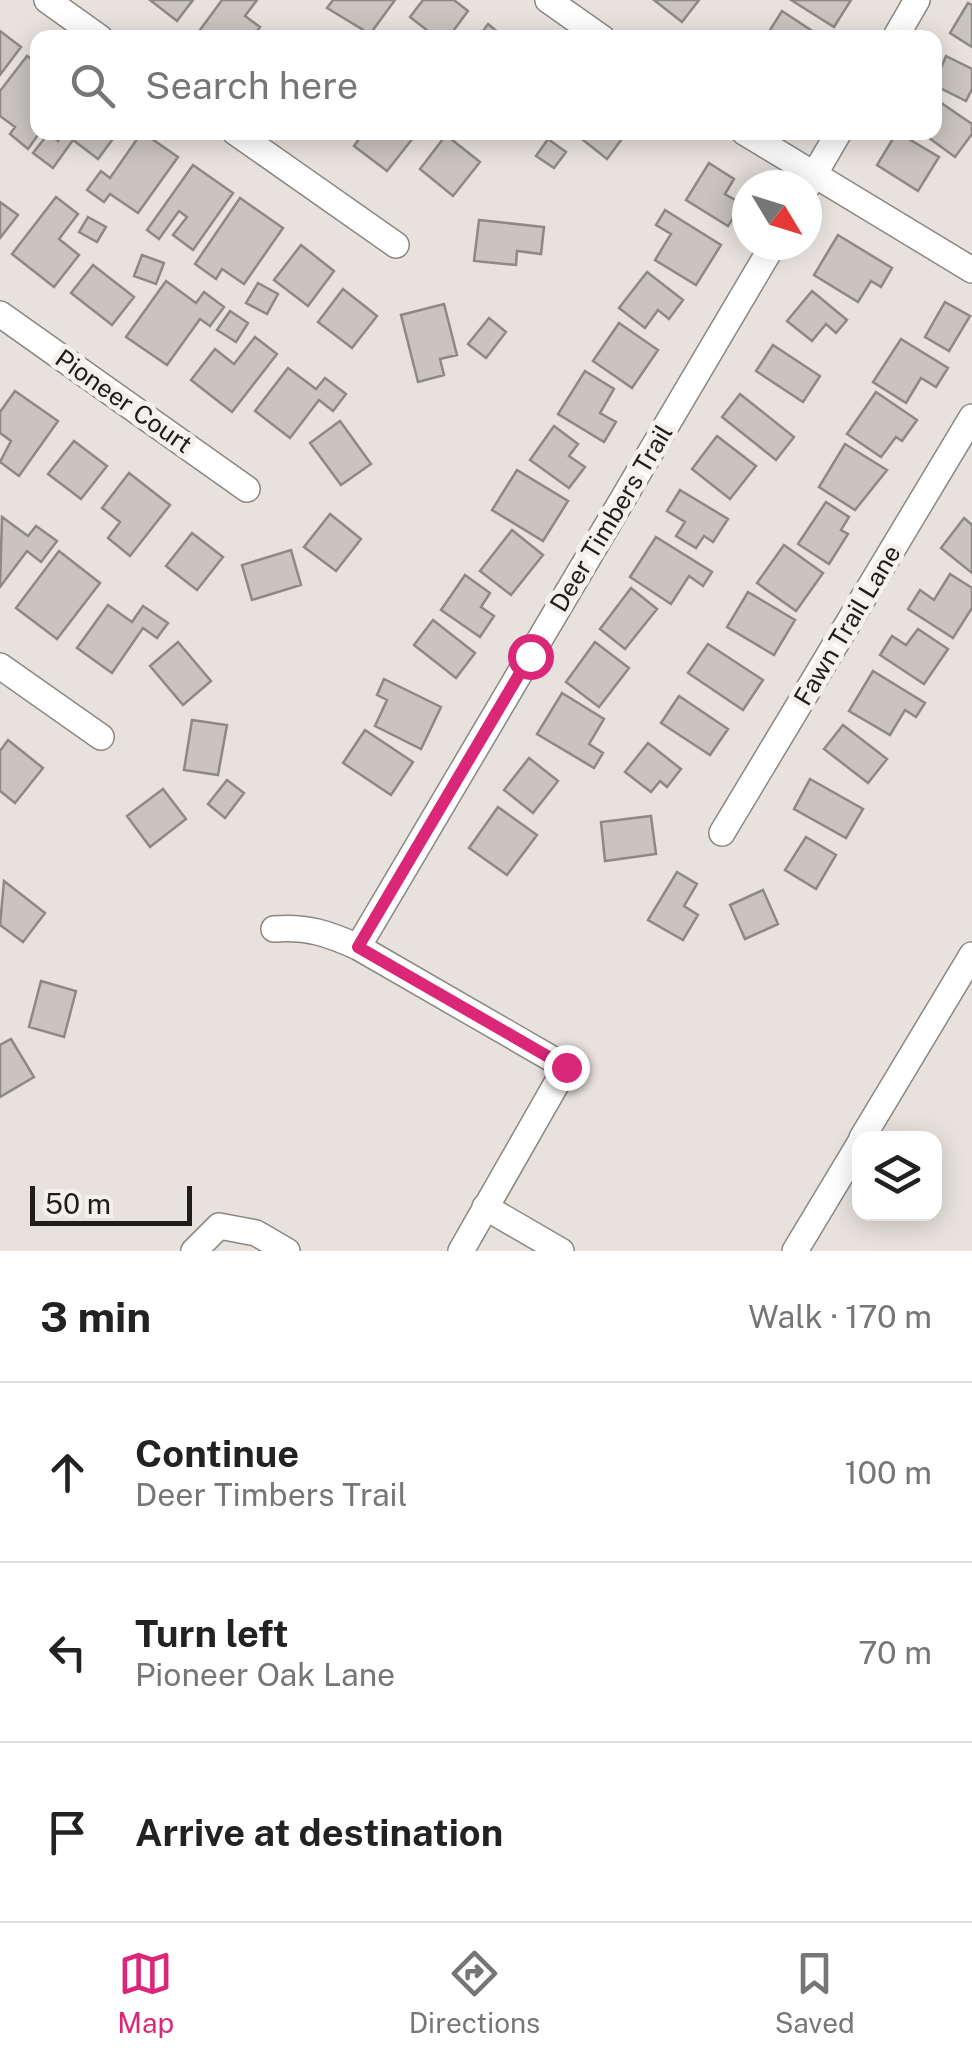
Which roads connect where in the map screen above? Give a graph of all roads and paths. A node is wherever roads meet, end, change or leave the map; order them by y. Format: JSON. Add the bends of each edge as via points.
{"nodes":[{"id":1,"x":46,"y":0,"type":"edge"},
{"id":2,"x":548,"y":0,"type":"edge"},
{"id":3,"x":917,"y":0,"type":"edge"},
{"id":4,"x":89,"y":30,"type":"edge"},
{"id":5,"x":591,"y":30,"type":"edge"},
{"id":6,"x":900,"y":30,"type":"edge"},
{"id":7,"x":246,"y":140,"type":"edge"},
{"id":8,"x":755,"y":140,"type":"edge"},
{"id":9,"x":834,"y":140,"type":"edge"},
{"id":10,"x":795,"y":170,"type":"edge"},
{"id":11,"x":817,"y":170,"type":"edge"},
{"id":12,"x":822,"y":188,"type":"edge"},
{"id":13,"x":396,"y":245,"type":"dead end"},
{"id":14,"x":763,"y":260,"type":"edge"},
{"id":15,"x":972,"y":270,"type":"edge"},
{"id":16,"x":0,"y":314,"type":"edge"},
{"id":17,"x":972,"y":417,"type":"edge"},
{"id":18,"x":248,"y":489,"type":"dead end"},
{"id":19,"x":0,"y":666,"type":"edge"},
{"id":20,"x":102,"y":737,"type":"dead end"},
{"id":21,"x":722,"y":833,"type":"dead end"},
{"id":22,"x":274,"y":929,"type":"dead end"},
{"id":23,"x":358,"y":947,"type":"junction"},
{"id":24,"x":972,"y":955,"type":"edge"},
{"id":25,"x":867,"y":1131,"type":"edge"},
{"id":26,"x":852,"y":1156,"type":"edge"},
{"id":27,"x":485,"y":1207,"type":"junction"},
{"id":28,"x":194,"y":1251,"type":"edge"},
{"id":29,"x":287,"y":1251,"type":"edge"},
{"id":30,"x":461,"y":1251,"type":"edge"},
{"id":31,"x":561,"y":1251,"type":"edge"},
{"id":32,"x":796,"y":1251,"type":"edge"}],
"edges":[{"from":1,"to":4,"type":"street"},
{"from":2,"to":5,"type":"street"},
{"from":3,"to":6,"type":"street"},
{"from":7,"to":13,"type":"street"},
{"from":8,"to":10,"type":"street"},
{"from":9,"to":11,"type":"street"},
{"from":12,"to":15,"type":"street"},
{"from":14,"to":23,"type":"street","name":"Deer Timbers Trail"},
{"from":16,"to":18,"type":"street","name":"Pioneer Court"},
{"from":17,"to":21,"type":"street","name":"Fawn Trail Lane"},
{"from":19,"to":20,"type":"street"},
{"from":22,"to":23,"type":"street","via":[[326,932]]},
{"from":23,"to":27,"type":"street","via":[[566,1067]]},
{"from":24,"to":25,"type":"street"},
{"from":26,"to":32,"type":"street"},
{"from":27,"to":30,"type":"street"},
{"from":27,"to":31,"type":"street"},
{"from":28,"to":29,"type":"street","via":[[219,1226],[256,1233]]}]}
